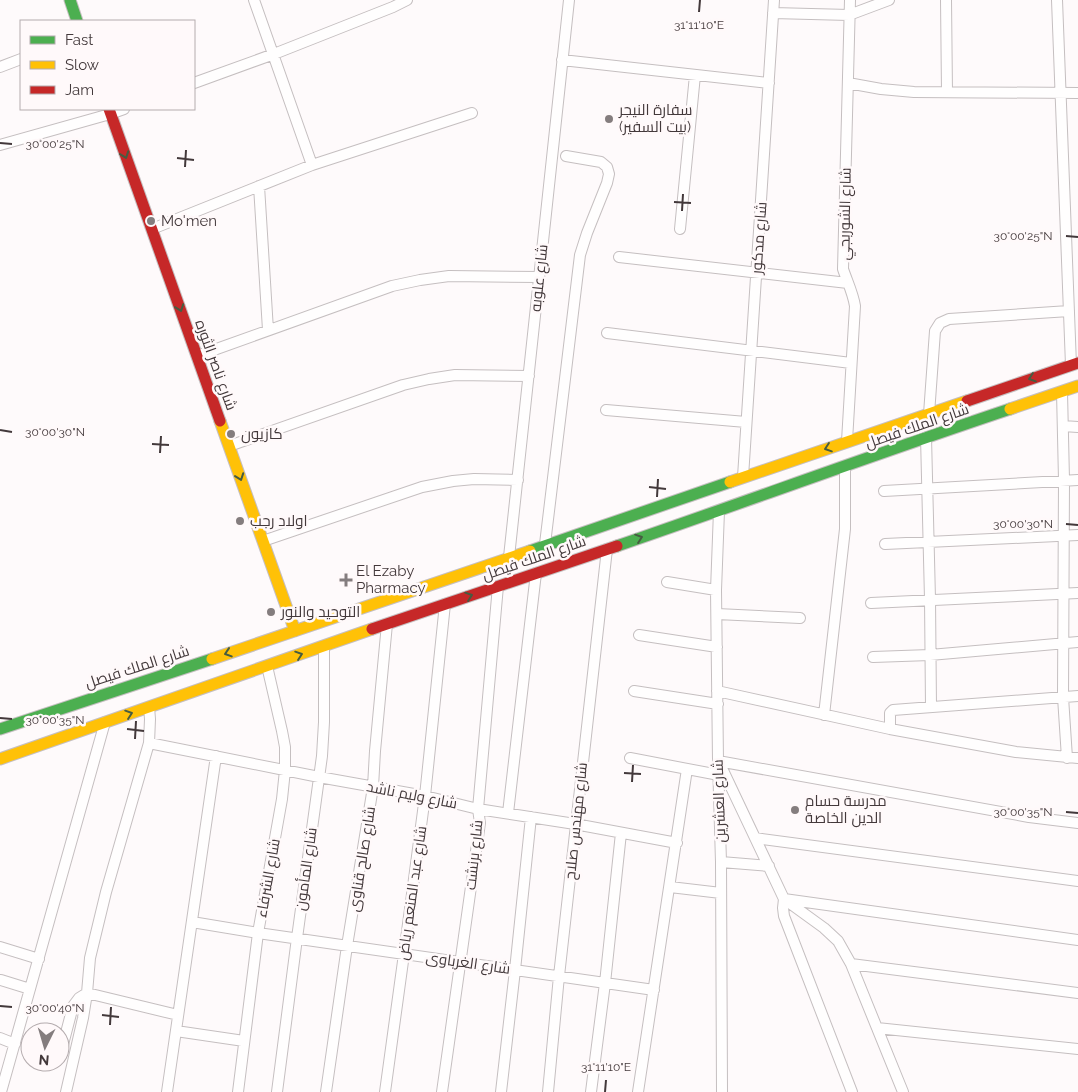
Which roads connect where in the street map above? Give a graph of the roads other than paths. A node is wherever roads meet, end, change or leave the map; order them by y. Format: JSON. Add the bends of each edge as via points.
{"nodes":[{"id":1,"x":70,"y":0,"type":"edge"},
{"id":2,"x":254,"y":0,"type":"edge"},
{"id":3,"x":407,"y":0,"type":"edge"},
{"id":4,"x":568,"y":0,"type":"edge"},
{"id":5,"x":774,"y":0,"type":"edge"},
{"id":6,"x":850,"y":0,"type":"edge"},
{"id":7,"x":889,"y":0,"type":"edge"},
{"id":8,"x":946,"y":0,"type":"edge"},
{"id":9,"x":1057,"y":0,"type":"edge"},
{"id":10,"x":774,"y":13,"type":"junction"},
{"id":11,"x":849,"y":15,"type":"junction"},
{"id":12,"x":78,"y":20,"type":"edge"},
{"id":13,"x":274,"y":54,"type":"junction"},
{"id":14,"x":20,"y":59,"type":"edge"},
{"id":15,"x":562,"y":60,"type":"junction"},
{"id":16,"x":0,"y":67,"type":"edge"},
{"id":17,"x":695,"y":75,"type":"junction"},
{"id":18,"x":195,"y":83,"type":"edge"},
{"id":19,"x":769,"y":83,"type":"junction"},
{"id":20,"x":848,"y":83,"type":"junction"},
{"id":21,"x":947,"y":92,"type":"junction"},
{"id":22,"x":1078,"y":93,"type":"edge"},
{"id":23,"x":1060,"y":94,"type":"junction"},
{"id":24,"x":110,"y":111,"type":"edge"},
{"id":25,"x":472,"y":113,"type":"dead end"},
{"id":26,"x":0,"y":145,"type":"edge"},
{"id":27,"x":566,"y":156,"type":"dead end"},
{"id":28,"x":312,"y":165,"type":"junction"},
{"id":29,"x":259,"y":186,"type":"junction"},
{"id":30,"x":152,"y":229,"type":"junction"},
{"id":31,"x":680,"y":229,"type":"dead end"},
{"id":32,"x":619,"y":257,"type":"dead end"},
{"id":33,"x":756,"y":273,"type":"junction"},
{"id":34,"x":539,"y":277,"type":"junction"},
{"id":35,"x":848,"y":283,"type":"junction"},
{"id":36,"x":1068,"y":311,"type":"junction"},
{"id":37,"x":268,"y":330,"type":"junction"},
{"id":38,"x":607,"y":333,"type":"dead end"},
{"id":39,"x":751,"y":350,"type":"junction"},
{"id":40,"x":197,"y":356,"type":"junction"},
{"id":41,"x":851,"y":363,"type":"junction"},
{"id":42,"x":1074,"y":364,"type":"edge"},
{"id":43,"x":529,"y":376,"type":"junction"},
{"id":44,"x":1078,"y":386,"type":"edge"},
{"id":45,"x":1062,"y":392,"type":"junction"},
{"id":46,"x":606,"y":410,"type":"dead end"},
{"id":47,"x":929,"y":414,"type":"junction"},
{"id":48,"x":746,"y":422,"type":"junction"},
{"id":49,"x":1063,"y":426,"type":"junction"},
{"id":50,"x":1078,"y":427,"type":"edge"},
{"id":51,"x":926,"y":437,"type":"junction"},
{"id":52,"x":847,"y":441,"type":"junction"},
{"id":53,"x":229,"y":446,"type":"junction"},
{"id":54,"x":844,"y":467,"type":"junction"},
{"id":55,"x":743,"y":477,"type":"junction"},
{"id":56,"x":518,"y":480,"type":"junction"},
{"id":57,"x":1064,"y":480,"type":"junction"},
{"id":58,"x":1078,"y":480,"type":"edge"},
{"id":59,"x":928,"y":488,"type":"junction"},
{"id":60,"x":884,"y":491,"type":"dead end"},
{"id":61,"x":719,"y":511,"type":"junction"},
{"id":62,"x":1064,"y":535,"type":"junction"},
{"id":63,"x":1078,"y":535,"type":"edge"},
{"id":64,"x":263,"y":542,"type":"junction"},
{"id":65,"x":929,"y":543,"type":"junction"},
{"id":66,"x":545,"y":544,"type":"junction"},
{"id":67,"x":885,"y":544,"type":"dead end"},
{"id":68,"x":607,"y":549,"type":"junction"},
{"id":69,"x":510,"y":557,"type":"junction"},
{"id":70,"x":536,"y":573,"type":"junction"},
{"id":71,"x":667,"y":582,"type":"dead end"},
{"id":72,"x":498,"y":586,"type":"junction"},
{"id":73,"x":716,"y":590,"type":"junction"},
{"id":74,"x":1064,"y":592,"type":"junction"},
{"id":75,"x":1078,"y":593,"type":"edge"},
{"id":76,"x":930,"y":599,"type":"junction"},
{"id":77,"x":871,"y":603,"type":"dead end"},
{"id":78,"x":445,"y":604,"type":"junction"},
{"id":79,"x":716,"y":614,"type":"junction"},
{"id":80,"x":800,"y":618,"type":"dead end"},
{"id":81,"x":387,"y":624,"type":"junction"},
{"id":82,"x":295,"y":631,"type":"junction"},
{"id":83,"x":639,"y":635,"type":"dead end"},
{"id":84,"x":1063,"y":642,"type":"junction"},
{"id":85,"x":1078,"y":642,"type":"edge"},
{"id":86,"x":324,"y":646,"type":"junction"},
{"id":87,"x":717,"y":648,"type":"junction"},
{"id":88,"x":930,"y":655,"type":"junction"},
{"id":89,"x":873,"y":657,"type":"dead end"},
{"id":90,"x":267,"y":666,"type":"junction"},
{"id":91,"x":634,"y":691,"type":"dead end"},
{"id":92,"x":717,"y":692,"type":"junction"},
{"id":93,"x":1078,"y":696,"type":"edge"},
{"id":94,"x":1063,"y":697,"type":"junction"},
{"id":95,"x":718,"y":704,"type":"junction"},
{"id":96,"x":68,"y":705,"type":"junction"},
{"id":97,"x":149,"y":707,"type":"junction"},
{"id":98,"x":931,"y":707,"type":"junction"},
{"id":99,"x":824,"y":715,"type":"junction"},
{"id":100,"x":24,"y":720,"type":"junction"},
{"id":101,"x":105,"y":722,"type":"junction"},
{"id":102,"x":0,"y":729,"type":"edge"},
{"id":103,"x":890,"y":729,"type":"junction"},
{"id":104,"x":73,"y":734,"type":"junction"},
{"id":105,"x":149,"y":743,"type":"junction"},
{"id":106,"x":32,"y":748,"type":"junction"},
{"id":107,"x":216,"y":756,"type":"junction"},
{"id":108,"x":630,"y":758,"type":"dead end"},
{"id":109,"x":1067,"y":758,"type":"junction"},
{"id":110,"x":1078,"y":758,"type":"edge"},
{"id":111,"x":0,"y":759,"type":"edge"},
{"id":112,"x":718,"y":761,"type":"junction"},
{"id":113,"x":285,"y":770,"type":"junction"},
{"id":114,"x":688,"y":770,"type":"junction"},
{"id":115,"x":718,"y":775,"type":"junction"},
{"id":116,"x":319,"y":777,"type":"junction"},
{"id":117,"x":373,"y":787,"type":"junction"},
{"id":118,"x":425,"y":796,"type":"junction"},
{"id":119,"x":478,"y":809,"type":"junction"},
{"id":120,"x":508,"y":813,"type":"junction"},
{"id":121,"x":531,"y":817,"type":"junction"},
{"id":122,"x":1078,"y":823,"type":"edge"},
{"id":123,"x":575,"y":824,"type":"junction"},
{"id":124,"x":621,"y":833,"type":"junction"},
{"id":125,"x":755,"y":838,"type":"junction"},
{"id":126,"x":677,"y":843,"type":"junction"},
{"id":127,"x":721,"y":862,"type":"junction"},
{"id":128,"x":769,"y":866,"type":"junction"},
{"id":129,"x":1078,"y":881,"type":"edge"},
{"id":130,"x":670,"y":887,"type":"junction"},
{"id":131,"x":721,"y":893,"type":"junction"},
{"id":132,"x":784,"y":899,"type":"junction"},
{"id":133,"x":192,"y":922,"type":"junction"},
{"id":134,"x":258,"y":933,"type":"junction"},
{"id":135,"x":297,"y":938,"type":"junction"},
{"id":136,"x":1078,"y":940,"type":"edge"},
{"id":137,"x":348,"y":946,"type":"junction"},
{"id":138,"x":0,"y":947,"type":"edge"},
{"id":139,"x":404,"y":954,"type":"junction"},
{"id":140,"x":39,"y":959,"type":"junction"},
{"id":141,"x":460,"y":962,"type":"junction"},
{"id":142,"x":851,"y":964,"type":"junction"},
{"id":143,"x":515,"y":970,"type":"junction"},
{"id":144,"x":559,"y":976,"type":"junction"},
{"id":145,"x":1,"y":980,"type":"edge"},
{"id":146,"x":605,"y":983,"type":"junction"},
{"id":147,"x":30,"y":989,"type":"junction"},
{"id":148,"x":654,"y":990,"type":"junction"},
{"id":149,"x":1078,"y":993,"type":"edge"},
{"id":150,"x":87,"y":994,"type":"junction"},
{"id":151,"x":178,"y":1015,"type":"junction"},
{"id":152,"x":69,"y":1022,"type":"edge"},
{"id":153,"x":878,"y":1028,"type":"junction"},
{"id":154,"x":176,"y":1031,"type":"junction"},
{"id":155,"x":0,"y":1038,"type":"edge"},
{"id":156,"x":244,"y":1040,"type":"junction"},
{"id":157,"x":15,"y":1044,"type":"junction"},
{"id":158,"x":1078,"y":1049,"type":"edge"},
{"id":159,"x":1,"y":1090,"type":"edge"},
{"id":160,"x":66,"y":1092,"type":"edge"},
{"id":161,"x":167,"y":1092,"type":"edge"},
{"id":162,"x":238,"y":1092,"type":"edge"},
{"id":163,"x":278,"y":1092,"type":"edge"},
{"id":164,"x":326,"y":1092,"type":"edge"},
{"id":165,"x":385,"y":1092,"type":"edge"},
{"id":166,"x":442,"y":1092,"type":"edge"},
{"id":167,"x":501,"y":1092,"type":"edge"},
{"id":168,"x":548,"y":1092,"type":"edge"},
{"id":169,"x":591,"y":1092,"type":"edge"},
{"id":170,"x":638,"y":1092,"type":"edge"},
{"id":171,"x":722,"y":1092,"type":"edge"},
{"id":172,"x":852,"y":1092,"type":"edge"},
{"id":173,"x":902,"y":1092,"type":"edge"}],
"edges":[{"from":1,"to":12,"type":"main road"},
{"from":2,"to":13,"type":"street"},
{"from":3,"to":13,"type":"street"},
{"from":4,"to":15,"type":"street","name":"شارع علوبه"},
{"from":5,"to":10,"type":"street","name":"شارع مدكور"},
{"from":6,"to":11,"type":"street","name":"شارع الشوربجي"},
{"from":7,"to":11,"type":"street"},
{"from":8,"to":21,"type":"street"},
{"from":9,"to":23,"type":"street"},
{"from":10,"to":11,"type":"street"},
{"from":10,"to":19,"type":"street","name":"شارع مدكور"},
{"from":11,"to":20,"type":"street","name":"شارع الشوربجي"},
{"from":13,"to":18,"type":"street"},
{"from":13,"to":28,"type":"street"},
{"from":14,"to":16,"type":"street"},
{"from":15,"to":17,"type":"street"},
{"from":15,"to":34,"type":"street","name":"شارع علوبه"},
{"from":17,"to":19,"type":"street"},
{"from":17,"to":31,"type":"street"},
{"from":19,"to":33,"type":"street","name":"شارع مدكور"},
{"from":20,"to":21,"type":"street","via":[[905,92]]},
{"from":20,"to":35,"type":"street","name":"شارع الشوربجي","via":[[844,269]]},
{"from":21,"to":23,"type":"street"},
{"from":22,"to":23,"type":"street"},
{"from":23,"to":36,"type":"street"},
{"from":24,"to":26,"type":"street"},
{"from":24,"to":30,"type":"main road","name":"شارع ناصر الثوره","one_way":true},
{"from":25,"to":28,"type":"street"},
{"from":27,"to":66,"type":"street","via":[[601,162],[609,174],[580,255]]},
{"from":28,"to":29,"type":"street"},
{"from":29,"to":30,"type":"street"},
{"from":29,"to":37,"type":"street"},
{"from":30,"to":40,"type":"main road","name":"شارع ناصر الثوره","one_way":true},
{"from":32,"to":33,"type":"street"},
{"from":33,"to":35,"type":"street"},
{"from":33,"to":39,"type":"street","name":"شارع مدكور"},
{"from":34,"to":37,"type":"street","via":[[449,276],[420,280],[392,286]]},
{"from":34,"to":43,"type":"street","name":"شارع علوبه"},
{"from":35,"to":41,"type":"street","name":"شارع الشوربجي","via":[[855,306]]},
{"from":36,"to":42,"type":"street"},
{"from":36,"to":47,"type":"street","via":[[949,319],[940,323],[935,331]]},
{"from":37,"to":40,"type":"street"},
{"from":38,"to":39,"type":"street"},
{"from":39,"to":41,"type":"street"},
{"from":39,"to":48,"type":"street","name":"شارع مدكور"},
{"from":40,"to":53,"type":"main road","name":"شارع ناصر الثوره"},
{"from":41,"to":52,"type":"street","name":"شارع الشوربجي"},
{"from":42,"to":47,"type":"main road","name":"شارع الملك فيصل","one_way":true},
{"from":43,"to":53,"type":"street","via":[[429,378]]},
{"from":43,"to":56,"type":"street","name":"شارع علوبه"},
{"from":44,"to":45,"type":"main road","name":"شارع الملك فيصل"},
{"from":45,"to":49,"type":"street"},
{"from":45,"to":51,"type":"main road","name":"شارع الملك فيصل"},
{"from":46,"to":48,"type":"street"},
{"from":47,"to":52,"type":"main road","name":"شارع الملك فيصل"},
{"from":48,"to":55,"type":"street","name":"شارع مدكور"},
{"from":49,"to":50,"type":"street"},
{"from":49,"to":57,"type":"street"},
{"from":51,"to":54,"type":"main road","name":"شارع الملك فيصل"},
{"from":51,"to":59,"type":"street"},
{"from":52,"to":55,"type":"main road","name":"شارع الملك فيصل","one_way":true},
{"from":53,"to":64,"type":"main road","name":"شارع ناصر الثوره","one_way":true},
{"from":54,"to":61,"type":"main road","name":"شارع الملك فيصل"},
{"from":54,"to":99,"type":"street","via":[[845,529]]},
{"from":55,"to":66,"type":"main road","name":"شارع الملك فيصل"},
{"from":56,"to":64,"type":"street","via":[[453,480],[422,487]]},
{"from":56,"to":69,"type":"street","name":"شارع علوبه"},
{"from":57,"to":58,"type":"street"},
{"from":57,"to":59,"type":"street"},
{"from":57,"to":62,"type":"street"},
{"from":59,"to":60,"type":"street"},
{"from":59,"to":65,"type":"street"},
{"from":68,"to":61,"type":"main road","name":"شارع الملك فيصل","one_way":true},
{"from":61,"to":73,"type":"street","name":"شارع العشرين"},
{"from":62,"to":63,"type":"street"},
{"from":62,"to":65,"type":"street"},
{"from":62,"to":74,"type":"street"},
{"from":64,"to":82,"type":"main road","name":"شارع ناصر الثوره"},
{"from":65,"to":67,"type":"street"},
{"from":65,"to":76,"type":"street"},
{"from":66,"to":69,"type":"main road","name":"شارع الملك فيصل"},
{"from":68,"to":70,"type":"main road","name":"شارع الملك فيصل"},
{"from":68,"to":123,"type":"street","name":"شارع مهندس صلاح"},
{"from":69,"to":82,"type":"main road","name":"شارع الملك فيصل"},
{"from":70,"to":72,"type":"main road","name":"شارع الملك فيصل"},
{"from":70,"to":120,"type":"street"},
{"from":71,"to":73,"type":"street"},
{"from":78,"to":72,"type":"main road","name":"شارع الملك فيصل","one_way":true},
{"from":72,"to":119,"type":"street","name":"شارع برنشت"},
{"from":73,"to":79,"type":"street","name":"شارع العشرين"},
{"from":74,"to":75,"type":"street"},
{"from":74,"to":76,"type":"street"},
{"from":74,"to":84,"type":"street"},
{"from":76,"to":77,"type":"street"},
{"from":76,"to":88,"type":"street"},
{"from":78,"to":81,"type":"main road","name":"شارع الملك فيصل"},
{"from":78,"to":118,"type":"street","name":"شارع عبد المنعم رياض"},
{"from":79,"to":80,"type":"street"},
{"from":79,"to":87,"type":"street","name":"شارع العشرين"},
{"from":81,"to":86,"type":"main road","name":"شارع الملك فيصل"},
{"from":81,"to":117,"type":"street","name":"شارع صالح قناوى"},
{"from":82,"to":96,"type":"main road","name":"شارع الملك فيصل","one_way":true},
{"from":83,"to":87,"type":"street"},
{"from":84,"to":85,"type":"street"},
{"from":84,"to":88,"type":"street"},
{"from":84,"to":94,"type":"street"},
{"from":90,"to":86,"type":"main road","name":"شارع الملك فيصل","one_way":true},
{"from":86,"to":116,"type":"street","name":"شارع المأمون","via":[[323,742]]},
{"from":87,"to":92,"type":"street","name":"شارع العشرين"},
{"from":88,"to":89,"type":"street"},
{"from":88,"to":98,"type":"street"},
{"from":90,"to":97,"type":"main road","name":"شارع الملك فيصل"},
{"from":90,"to":113,"type":"street","name":"شارع الشرفاء","via":[[285,747]]},
{"from":91,"to":95,"type":"street"},
{"from":92,"to":95,"type":"street","name":"شارع العشرين"},
{"from":92,"to":99,"type":"street"},
{"from":93,"to":94,"type":"street"},
{"from":94,"to":98,"type":"street"},
{"from":94,"to":109,"type":"street"},
{"from":95,"to":112,"type":"street","name":"شارع العشرين"},
{"from":96,"to":100,"type":"main road","name":"شارع الملك فيصل"},
{"from":96,"to":104,"type":"main road","via":[[63,714],[64,722]]},
{"from":101,"to":97,"type":"main road","name":"شارع الملك فيصل","one_way":true},
{"from":97,"to":105,"type":"street"},
{"from":98,"to":103,"type":"street","via":[[893,710]]},
{"from":99,"to":103,"type":"street"},
{"from":100,"to":102,"type":"main road","name":"شارع الملك فيصل"},
{"from":100,"to":106,"type":"main road","via":[[35,734]]},
{"from":101,"to":104,"type":"main road","name":"شارع الملك فيصل"},
{"from":101,"to":140,"type":"street"},
{"from":103,"to":109,"type":"street"},
{"from":104,"to":106,"type":"main road","name":"شارع الملك فيصل"},
{"from":105,"to":107,"type":"street","name":"شارع وليم ناشد"},
{"from":105,"to":150,"type":"street","via":[[106,892],[90,958]]},
{"from":106,"to":111,"type":"main road","name":"شارع الملك فيصل"},
{"from":107,"to":113,"type":"street","name":"شارع وليم ناشد"},
{"from":107,"to":133,"type":"street"},
{"from":108,"to":114,"type":"street"},
{"from":109,"to":110,"type":"street"},
{"from":112,"to":115,"type":"street","name":"شارع العشرين"},
{"from":112,"to":122,"type":"street"},
{"from":112,"to":125,"type":"street"},
{"from":113,"to":116,"type":"street","name":"شارع وليم ناشد"},
{"from":113,"to":134,"type":"street","name":"شارع الشرفاء"},
{"from":114,"to":115,"type":"street"},
{"from":114,"to":126,"type":"street"},
{"from":115,"to":127,"type":"street","name":"شارع العشرين"},
{"from":116,"to":117,"type":"street","name":"شارع وليم ناشد"},
{"from":116,"to":135,"type":"street","name":"شارع المأمون"},
{"from":117,"to":118,"type":"street","name":"شارع وليم ناشد"},
{"from":117,"to":137,"type":"street","name":"شارع صالح قناوى"},
{"from":118,"to":119,"type":"street","name":"شارع وليم ناشد"},
{"from":118,"to":139,"type":"street","name":"شارع عبد المنعم رياض"},
{"from":119,"to":120,"type":"street","name":"شارع وليم ناشد"},
{"from":119,"to":141,"type":"street","name":"شارع برنشت","via":[[480,824]]},
{"from":120,"to":121,"type":"street","name":"شارع وليم ناشد"},
{"from":121,"to":123,"type":"street","name":"شارع وليم ناشد"},
{"from":121,"to":143,"type":"street"},
{"from":123,"to":124,"type":"street","name":"شارع وليم ناشد"},
{"from":123,"to":144,"type":"street","name":"شارع مهندس صلاح"},
{"from":124,"to":126,"type":"street","name":"شارع وليم ناشد"},
{"from":124,"to":146,"type":"street"},
{"from":125,"to":128,"type":"street"},
{"from":125,"to":129,"type":"street"},
{"from":126,"to":130,"type":"street"},
{"from":127,"to":128,"type":"street"},
{"from":127,"to":131,"type":"street","name":"شارع العشرين"},
{"from":128,"to":132,"type":"street"},
{"from":130,"to":131,"type":"street"},
{"from":130,"to":148,"type":"street"},
{"from":131,"to":171,"type":"street","name":"شارع العشرين"},
{"from":132,"to":136,"type":"street"},
{"from":132,"to":142,"type":"street","via":[[838,941]]},
{"from":132,"to":172,"type":"street","via":[[784,916]]},
{"from":133,"to":134,"type":"street","name":"شارع الغرباوى"},
{"from":133,"to":151,"type":"street"},
{"from":134,"to":135,"type":"street","name":"شارع الغرباوى"},
{"from":134,"to":156,"type":"street","name":"شارع الشرفاء"},
{"from":135,"to":137,"type":"street","name":"شارع الغرباوى"},
{"from":135,"to":163,"type":"street","name":"شارع المأمون"},
{"from":137,"to":139,"type":"street","name":"شارع الغرباوى"},
{"from":137,"to":164,"type":"street","name":"شارع صالح قناوى"},
{"from":138,"to":140,"type":"street"},
{"from":139,"to":141,"type":"street","name":"شارع الغرباوى"},
{"from":139,"to":165,"type":"street","name":"شارع عبد المنعم رياض"},
{"from":140,"to":147,"type":"street"},
{"from":141,"to":143,"type":"street","name":"شارع الغرباوى"},
{"from":141,"to":166,"type":"street","name":"شارع برنشت"},
{"from":142,"to":149,"type":"street"},
{"from":142,"to":153,"type":"street"},
{"from":143,"to":144,"type":"street","name":"شارع الغرباوى"},
{"from":143,"to":167,"type":"street"},
{"from":144,"to":146,"type":"street","name":"شارع الغرباوى"},
{"from":144,"to":168,"type":"street","name":"شارع مهندس صلاح"},
{"from":145,"to":147,"type":"street"},
{"from":146,"to":148,"type":"street","name":"شارع الغرباوى"},
{"from":146,"to":169,"type":"street"},
{"from":147,"to":157,"type":"street"},
{"from":148,"to":170,"type":"street"},
{"from":150,"to":151,"type":"street"},
{"from":150,"to":152,"type":"street","via":[[73,1006]]},
{"from":150,"to":160,"type":"street"},
{"from":151,"to":154,"type":"street"},
{"from":153,"to":158,"type":"street"},
{"from":153,"to":173,"type":"street"},
{"from":154,"to":156,"type":"street"},
{"from":154,"to":161,"type":"street"},
{"from":155,"to":157,"type":"street"},
{"from":156,"to":162,"type":"street","name":"شارع الشرفاء"},
{"from":157,"to":159,"type":"street"}]}
